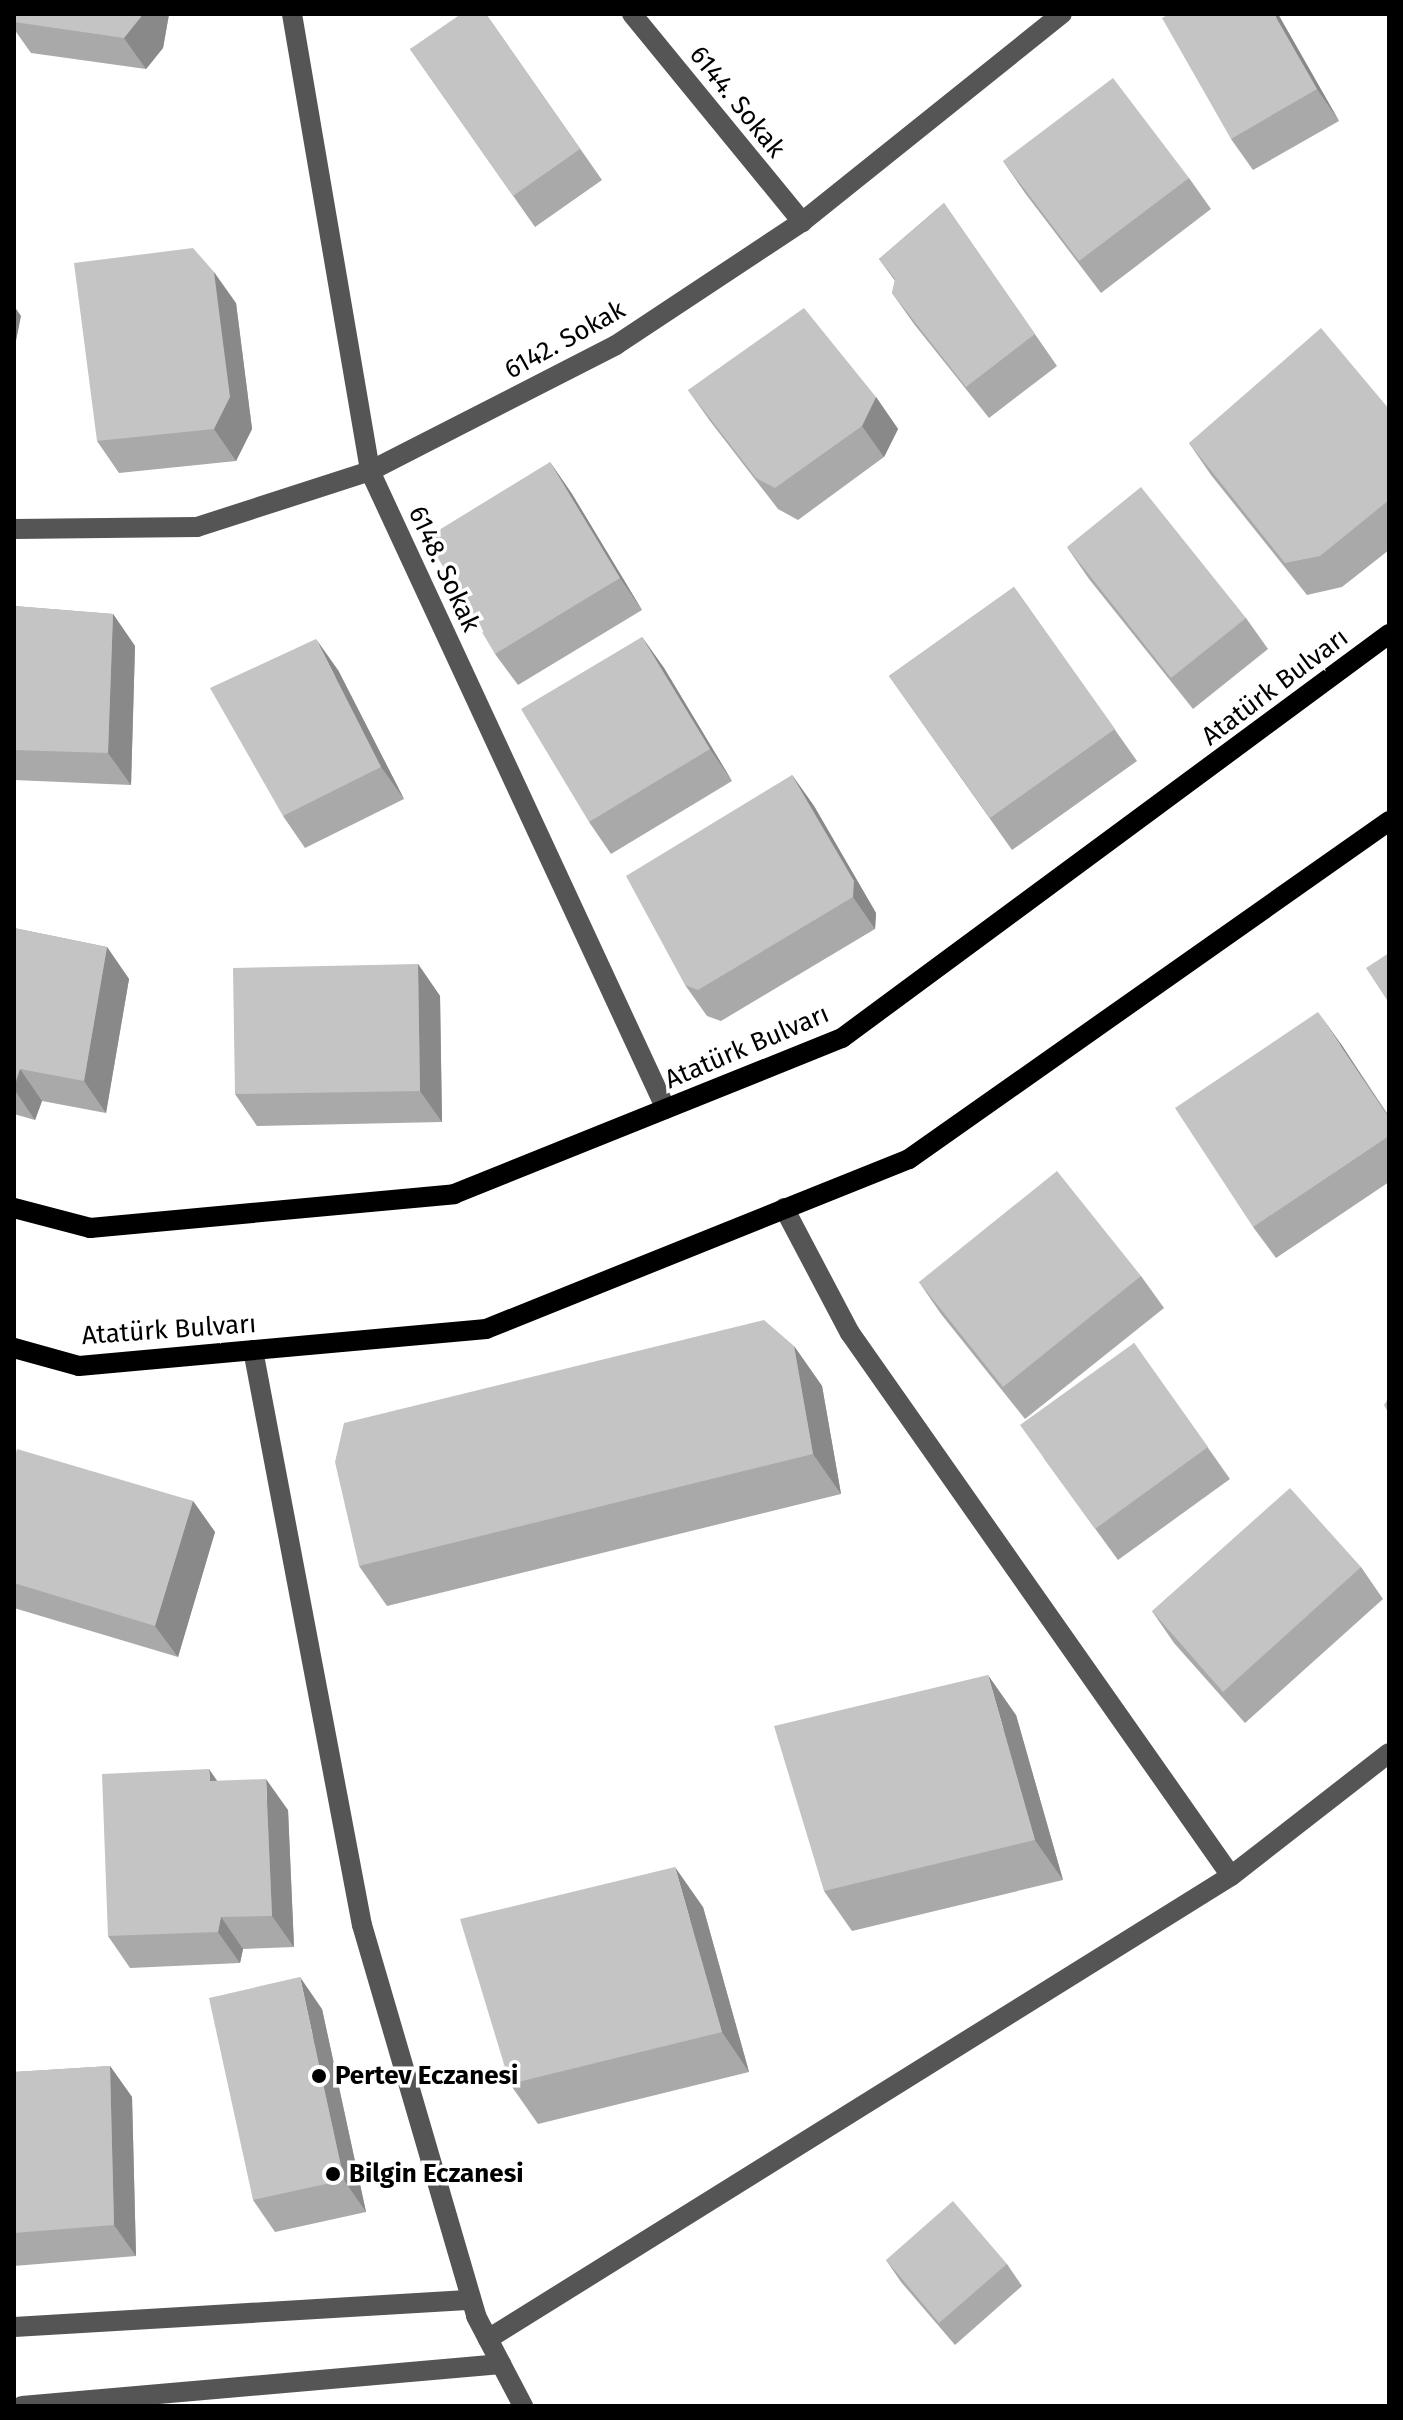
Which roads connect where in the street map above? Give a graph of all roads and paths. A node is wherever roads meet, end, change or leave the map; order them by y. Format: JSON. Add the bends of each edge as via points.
{"nodes":[{"id":1,"x":292,"y":14,"type":"edge"},
{"id":2,"x":632,"y":14,"type":"edge"},
{"id":3,"x":1062,"y":14,"type":"edge"},
{"id":4,"x":802,"y":222,"type":"junction"},
{"id":5,"x":370,"y":471,"type":"junction"},
{"id":6,"x":14,"y":529,"type":"edge"},
{"id":7,"x":1389,"y":634,"type":"edge"},
{"id":8,"x":1389,"y":821,"type":"edge"},
{"id":9,"x":666,"y":1109,"type":"junction"},
{"id":10,"x":14,"y":1208,"type":"edge"},
{"id":11,"x":784,"y":1208,"type":"junction"},
{"id":12,"x":14,"y":1348,"type":"edge"},
{"id":13,"x":253,"y":1350,"type":"junction"},
{"id":14,"x":1389,"y":1753,"type":"edge"},
{"id":15,"x":1231,"y":1876,"type":"junction"},
{"id":16,"x":471,"y":2300,"type":"junction"},
{"id":17,"x":14,"y":2327,"type":"edge"},
{"id":18,"x":488,"y":2339,"type":"junction"},
{"id":19,"x":501,"y":2364,"type":"junction"},
{"id":20,"x":22,"y":2406,"type":"edge"},
{"id":21,"x":523,"y":2406,"type":"edge"}],
"edges":[{"from":1,"to":5,"type":"street","name":"6148. Sokak"},
{"from":2,"to":4,"type":"street","name":"6144. Sokak"},
{"from":3,"to":4,"type":"street","name":"6142. Sokak"},
{"from":4,"to":5,"type":"street","name":"6142. Sokak","via":[[616,345]]},
{"from":5,"to":6,"type":"street","name":"6142. Sokak","via":[[197,527]]},
{"from":5,"to":9,"type":"street","name":"6148. Sokak"},
{"from":7,"to":9,"type":"main road","name":"Atatürk Bulvarı","via":[[842,1038]]},
{"from":8,"to":11,"type":"main road","name":"Atatürk Bulvarı","via":[[909,1159]]},
{"from":9,"to":10,"type":"main road","name":"Atatürk Bulvarı","via":[[454,1194],[90,1228]]},
{"from":11,"to":13,"type":"main road","name":"Atatürk Bulvarı","via":[[486,1329]]},
{"from":11,"to":15,"type":"street","via":[[850,1333]]},
{"from":12,"to":13,"type":"main road","name":"Atatürk Bulvarı","via":[[79,1366]]},
{"from":13,"to":16,"type":"street","via":[[362,1925]]},
{"from":14,"to":15,"type":"street"},
{"from":15,"to":18,"type":"street"},
{"from":16,"to":17,"type":"street"},
{"from":16,"to":18,"type":"street"},
{"from":18,"to":19,"type":"street"},
{"from":19,"to":20,"type":"street"},
{"from":19,"to":21,"type":"street"}]}
